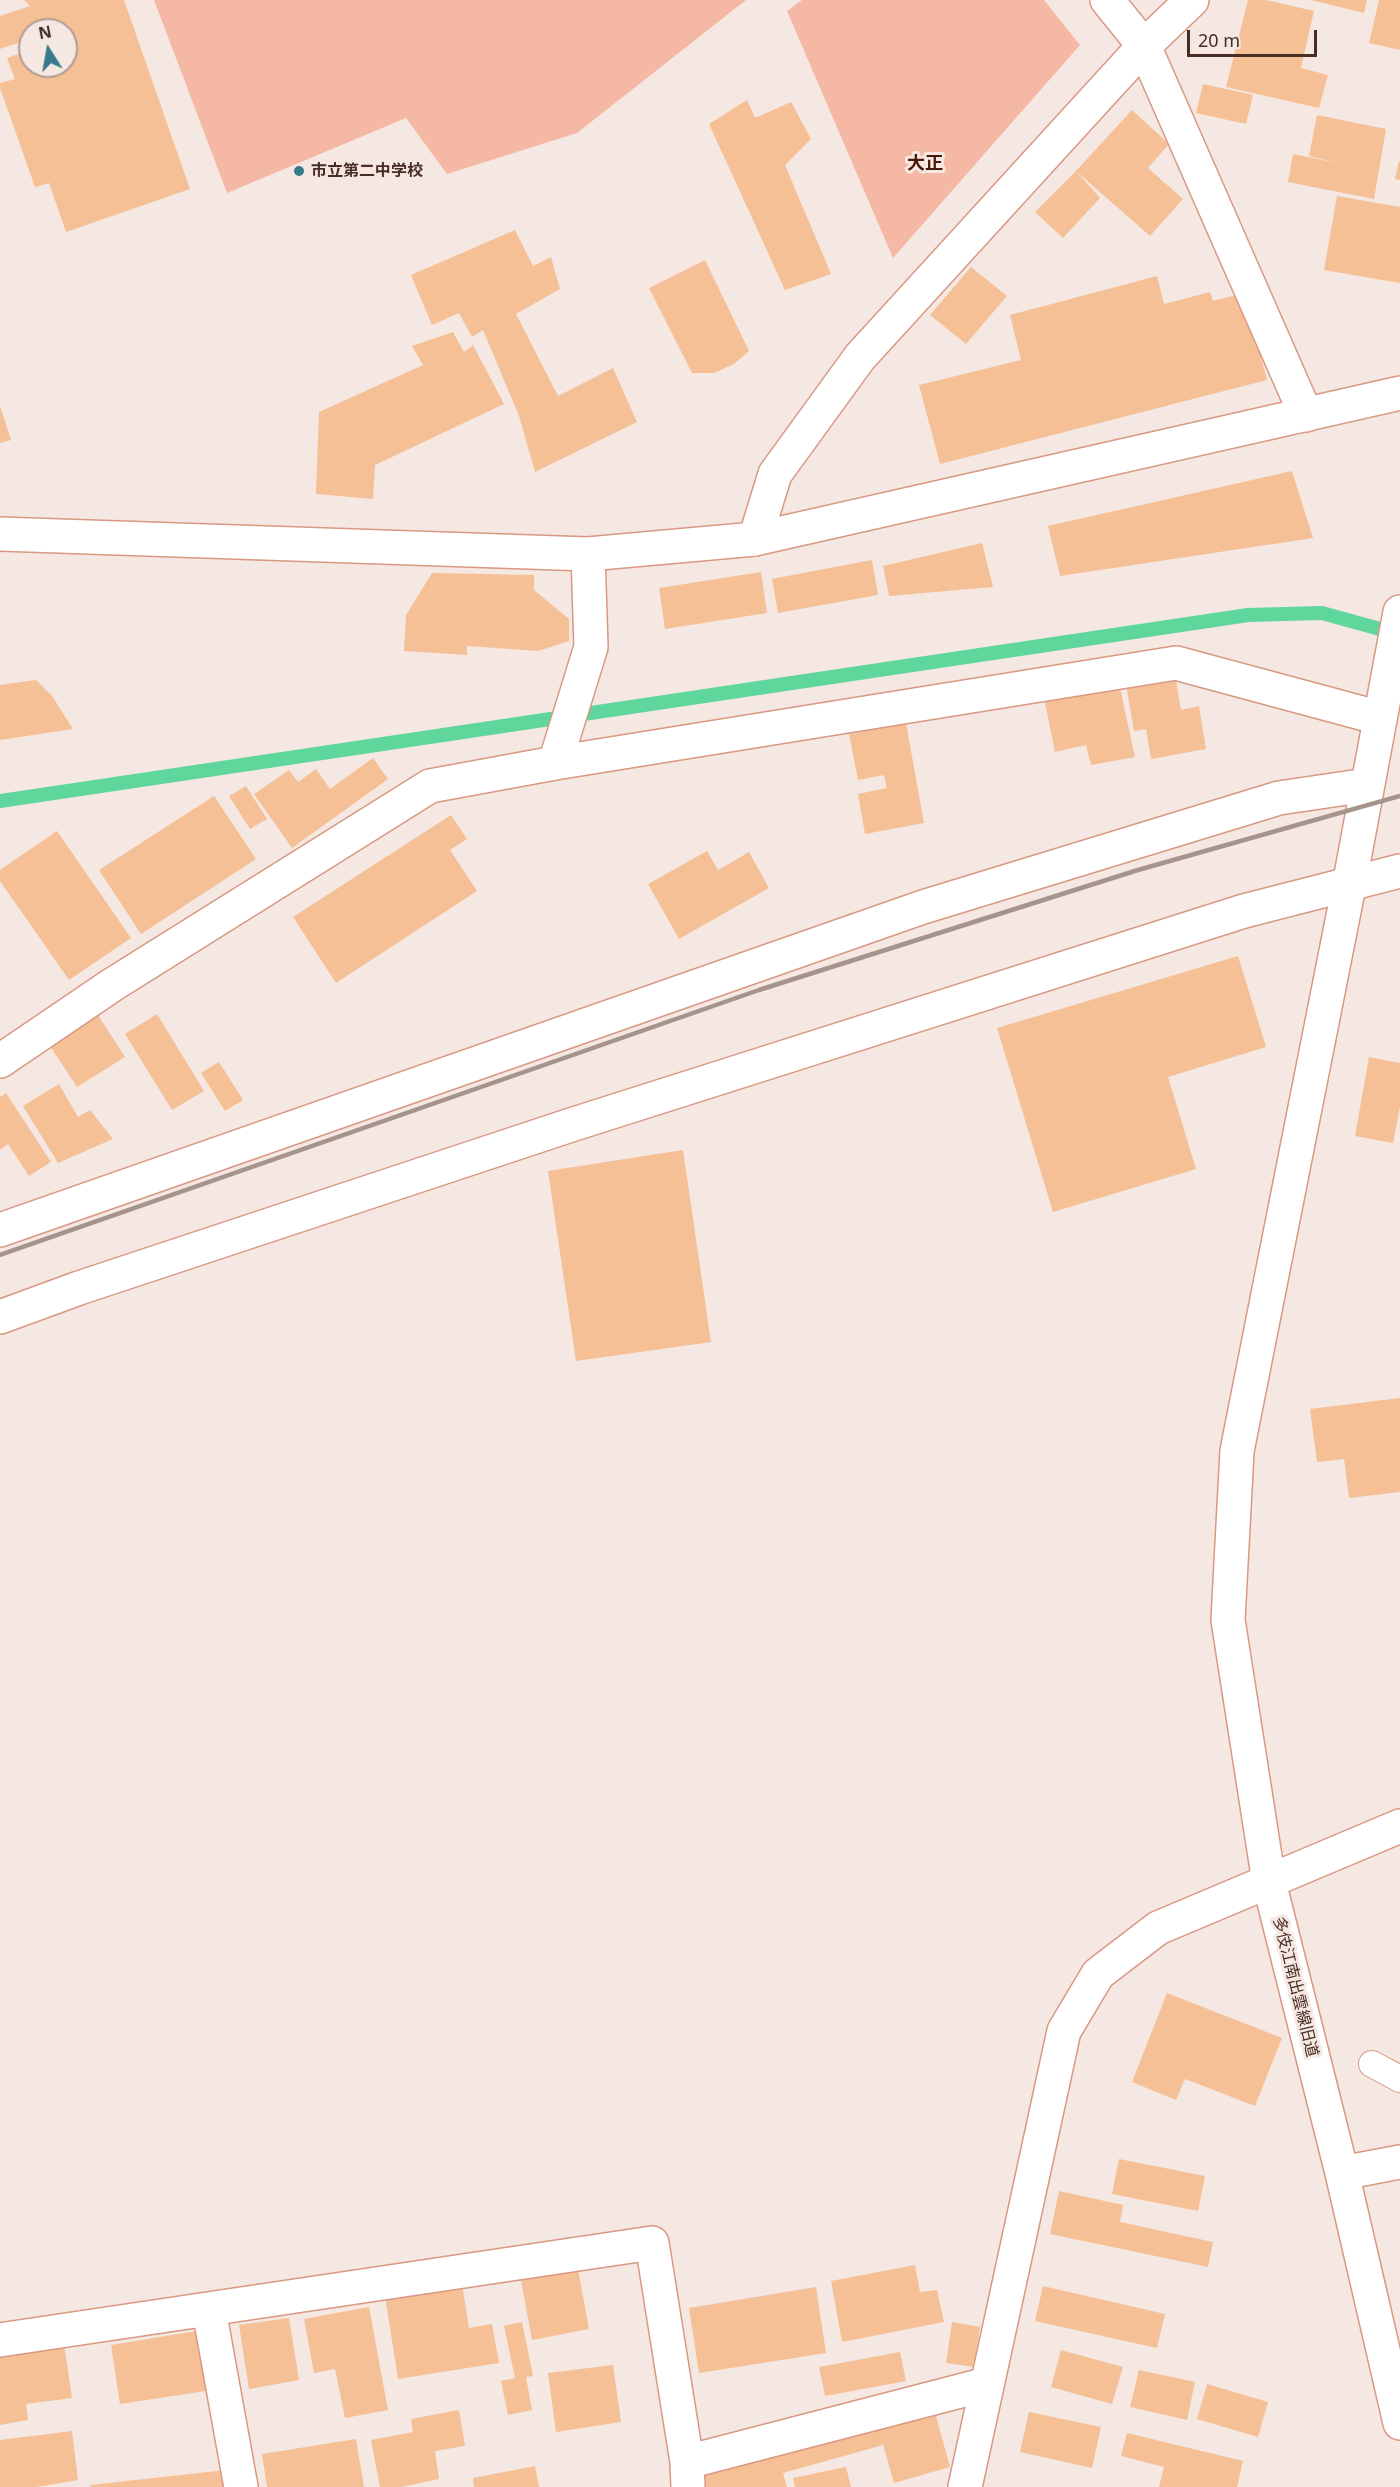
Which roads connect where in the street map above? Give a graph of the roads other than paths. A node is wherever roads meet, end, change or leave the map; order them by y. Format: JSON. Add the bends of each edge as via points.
{"nodes":[{"id":1,"x":1107,"y":0,"type":"edge"},
{"id":2,"x":1192,"y":0,"type":"edge"},
{"id":3,"x":1144,"y":46,"type":"junction"},
{"id":4,"x":1400,"y":393,"type":"edge"},
{"id":5,"x":1306,"y":415,"type":"junction"},
{"id":6,"x":0,"y":534,"type":"edge"},
{"id":7,"x":755,"y":539,"type":"junction"},
{"id":8,"x":588,"y":554,"type":"junction"},
{"id":9,"x":1400,"y":612,"type":"edge"},
{"id":10,"x":1382,"y":709,"type":"junction"},
{"id":11,"x":555,"y":763,"type":"junction"},
{"id":12,"x":1367,"y":785,"type":"junction"},
{"id":13,"x":1400,"y":871,"type":"edge"},
{"id":14,"x":1349,"y":886,"type":"junction"},
{"id":15,"x":0,"y":1061,"type":"edge"},
{"id":16,"x":0,"y":1230,"type":"edge"},
{"id":17,"x":0,"y":1317,"type":"edge"},
{"id":18,"x":1400,"y":1827,"type":"edge"},
{"id":19,"x":1269,"y":1882,"type":"junction"},
{"id":20,"x":1372,"y":2064,"type":"dead end"},
{"id":21,"x":1400,"y":2079,"type":"edge"},
{"id":22,"x":1400,"y":2162,"type":"edge"},
{"id":23,"x":1342,"y":2173,"type":"junction"},
{"id":24,"x":209,"y":2310,"type":"junction"},
{"id":25,"x":0,"y":2340,"type":"edge"},
{"id":26,"x":987,"y":2384,"type":"junction"},
{"id":27,"x":1400,"y":2423,"type":"edge"},
{"id":28,"x":688,"y":2474,"type":"edge"},
{"id":29,"x":241,"y":2487,"type":"edge"},
{"id":30,"x":965,"y":2487,"type":"edge"}],
"edges":[{"from":1,"to":3,"type":"street"},
{"from":2,"to":3,"type":"street"},
{"from":3,"to":5,"type":"street"},
{"from":3,"to":7,"type":"street","via":[[860,357],[775,474]]},
{"from":4,"to":5,"type":"street"},
{"from":5,"to":7,"type":"street"},
{"from":6,"to":8,"type":"street"},
{"from":7,"to":8,"type":"street"},
{"from":8,"to":11,"type":"street","via":[[591,647]]},
{"from":9,"to":10,"type":"street","name":"多伎江南出雲線旧道"},
{"from":10,"to":11,"type":"street","via":[[1176,663]]},
{"from":10,"to":12,"type":"street","name":"多伎江南出雲線旧道"},
{"from":11,"to":15,"type":"street","via":[[430,786],[112,985]]},
{"from":12,"to":14,"type":"street","name":"多伎江南出雲線旧道"},
{"from":12,"to":16,"type":"street","via":[[1280,798],[923,907]]},
{"from":13,"to":14,"type":"street"},
{"from":14,"to":17,"type":"street","via":[[1245,911],[574,1124]]},
{"from":14,"to":19,"type":"street","name":"多伎江南出雲線旧道","via":[[1237,1451],[1228,1620]]},
{"from":18,"to":19,"type":"street"},
{"from":19,"to":23,"type":"street","name":"多伎江南出雲線旧道"},
{"from":19,"to":26,"type":"street","via":[[1158,1928],[1098,1974],[1064,2031]]},
{"from":20,"to":21,"type":"lane"},
{"from":22,"to":23,"type":"street"},
{"from":23,"to":27,"type":"street","name":"多伎江南出雲線旧道"},
{"from":24,"to":25,"type":"street"},
{"from":24,"to":28,"type":"street","via":[[652,2243]]},
{"from":24,"to":29,"type":"street"},
{"from":26,"to":28,"type":"street"},
{"from":26,"to":30,"type":"street"}]}
